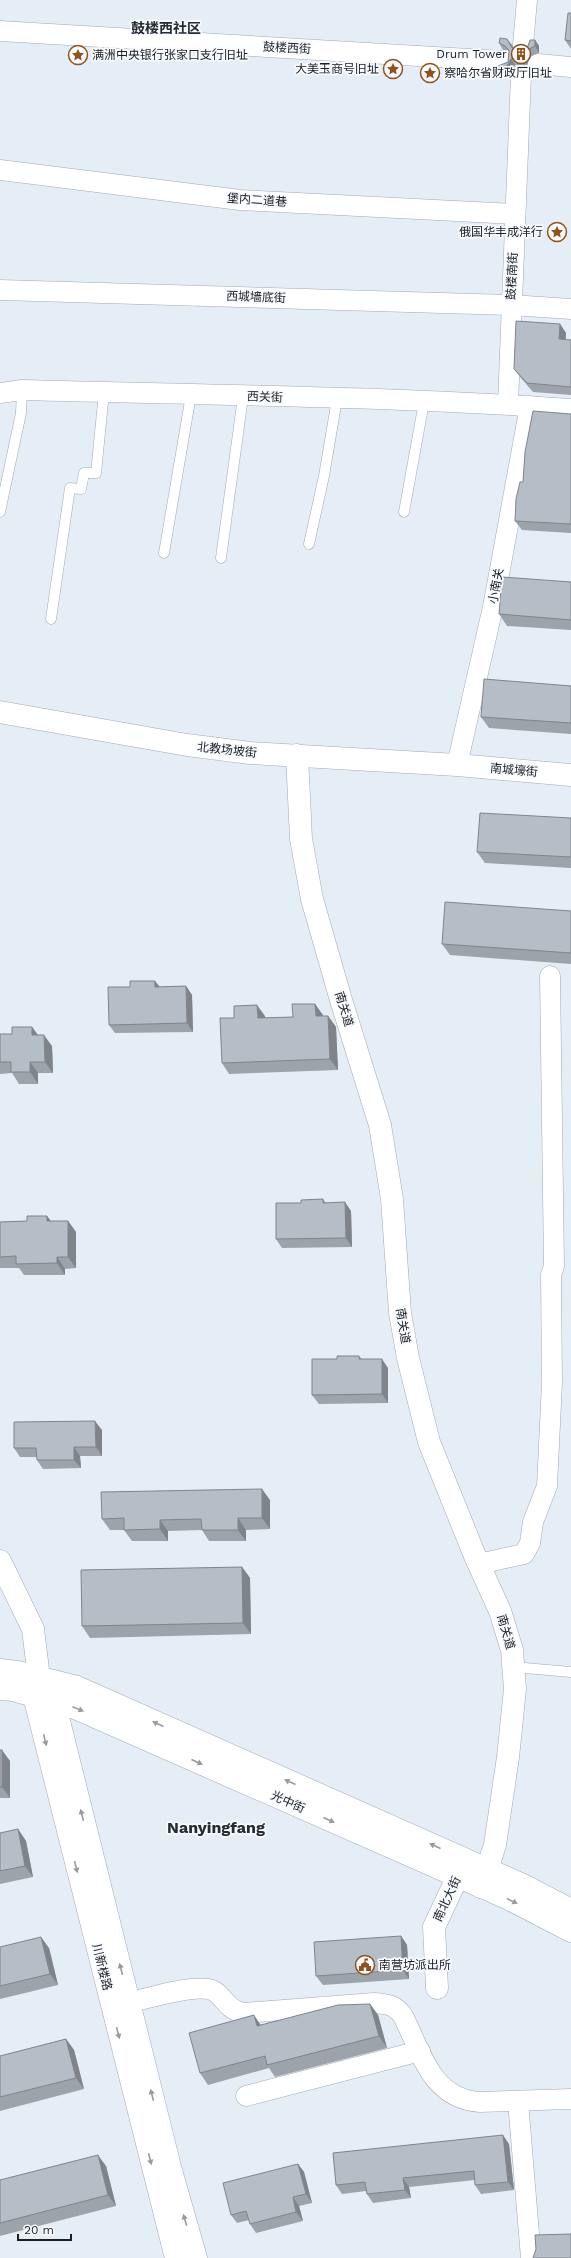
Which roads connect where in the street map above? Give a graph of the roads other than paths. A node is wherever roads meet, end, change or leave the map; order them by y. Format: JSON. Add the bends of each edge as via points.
{"nodes":[{"id":1,"x":527,"y":0,"type":"edge"},
{"id":2,"x":0,"y":31,"type":"edge"},
{"id":3,"x":523,"y":45,"type":"dead end"},
{"id":4,"x":503,"y":61,"type":"dead end"},
{"id":5,"x":538,"y":64,"type":"dead end"},
{"id":6,"x":571,"y":67,"type":"edge"},
{"id":7,"x":522,"y":75,"type":"dead end"},
{"id":8,"x":0,"y":170,"type":"edge"},
{"id":9,"x":515,"y":214,"type":"junction"},
{"id":10,"x":0,"y":290,"type":"edge"},
{"id":11,"x":511,"y":305,"type":"junction"},
{"id":12,"x":571,"y":309,"type":"edge"},
{"id":13,"x":22,"y":390,"type":"junction"},
{"id":14,"x":104,"y":392,"type":"junction"},
{"id":15,"x":0,"y":393,"type":"edge"},
{"id":16,"x":191,"y":395,"type":"junction"},
{"id":17,"x":243,"y":396,"type":"junction"},
{"id":18,"x":337,"y":399,"type":"junction"},
{"id":19,"x":424,"y":402,"type":"junction"},
{"id":20,"x":508,"y":404,"type":"junction"},
{"id":21,"x":530,"y":406,"type":"junction"},
{"id":22,"x":571,"y":409,"type":"edge"},
{"id":23,"x":0,"y":512,"type":"edge"},
{"id":24,"x":404,"y":512,"type":"dead end"},
{"id":25,"x":309,"y":544,"type":"dead end"},
{"id":26,"x":164,"y":553,"type":"dead end"},
{"id":27,"x":221,"y":558,"type":"dead end"},
{"id":28,"x":51,"y":619,"type":"dead end"},
{"id":29,"x":0,"y":712,"type":"edge"},
{"id":30,"x":297,"y":755,"type":"junction"},
{"id":31,"x":457,"y":765,"type":"junction"},
{"id":32,"x":571,"y":775,"type":"edge"},
{"id":33,"x":550,"y":976,"type":"dead end"},
{"id":34,"x":0,"y":1561,"type":"edge"},
{"id":35,"x":478,"y":1564,"type":"junction"},
{"id":36,"x":8,"y":1594,"type":"edge"},
{"id":37,"x":513,"y":1667,"type":"junction"},
{"id":38,"x":0,"y":1670,"type":"edge"},
{"id":39,"x":571,"y":1672,"type":"edge"},
{"id":40,"x":41,"y":1686,"type":"junction"},
{"id":41,"x":0,"y":1689,"type":"edge"},
{"id":42,"x":461,"y":1868,"type":"junction"},
{"id":43,"x":484,"y":1878,"type":"junction"},
{"id":44,"x":571,"y":1910,"type":"edge"},
{"id":45,"x":571,"y":1931,"type":"edge"},
{"id":46,"x":437,"y":1988,"type":"dead end"},
{"id":47,"x":121,"y":2006,"type":"junction"},
{"id":48,"x":420,"y":2051,"type":"junction"},
{"id":49,"x":246,"y":2096,"type":"dead end"},
{"id":50,"x":571,"y":2099,"type":"edge"},
{"id":51,"x":518,"y":2101,"type":"junction"},
{"id":52,"x":176,"y":2258,"type":"edge"},
{"id":53,"x":196,"y":2258,"type":"edge"},
{"id":54,"x":530,"y":2258,"type":"edge"}],
"edges":[{"from":1,"to":3,"type":"street"},
{"from":2,"to":4,"type":"street","name":"鼓楼西街"},
{"from":5,"to":6,"type":"street"},
{"from":7,"to":9,"type":"street","name":"鼓楼南街"},
{"from":8,"to":9,"type":"street","name":"堡内二道巷","via":[[240,200]]},
{"from":9,"to":11,"type":"street","name":"鼓楼南街"},
{"from":10,"to":11,"type":"street","name":"西城墙底街"},
{"from":11,"to":12,"type":"street","name":"西城墙底街"},
{"from":11,"to":20,"type":"street","name":"鼓楼南街"},
{"from":13,"to":14,"type":"street","name":"西关街"},
{"from":13,"to":15,"type":"street","name":"西关街"},
{"from":13,"to":23,"type":"lane","via":[[21,413]]},
{"from":14,"to":16,"type":"street","name":"西关街"},
{"from":14,"to":28,"type":"lane","via":[[96,473],[84,473],[81,490],[70,488]]},
{"from":16,"to":17,"type":"street","name":"西关街"},
{"from":16,"to":26,"type":"lane"},
{"from":17,"to":18,"type":"street","name":"西关街"},
{"from":17,"to":27,"type":"lane"},
{"from":18,"to":19,"type":"street","name":"西关街"},
{"from":18,"to":25,"type":"lane"},
{"from":19,"to":20,"type":"street","name":"西关街"},
{"from":19,"to":24,"type":"lane"},
{"from":20,"to":21,"type":"street","name":"西关街"},
{"from":21,"to":22,"type":"street","name":"西关街"},
{"from":21,"to":31,"type":"street","name":"小南关","via":[[493,607]]},
{"from":29,"to":30,"type":"street","name":"北教场坡街","via":[[187,745],[250,753]]},
{"from":30,"to":31,"type":"street","name":"北教场坡街"},
{"from":30,"to":35,"type":"street","name":"南关道","via":[[300,839],[312,899],[380,1125],[392,1198],[400,1312],[408,1358],[429,1442]]},
{"from":31,"to":32,"type":"street","name":"南城壕街"},
{"from":33,"to":35,"type":"street","via":[[554,1266],[551,1275],[552,1383],[547,1486],[533,1522],[530,1543],[524,1554]]},
{"from":34,"to":36,"type":"street","name":"川新楼路"},
{"from":35,"to":37,"type":"street","name":"南关道","via":[[500,1611],[512,1650]]},
{"from":36,"to":40,"type":"street","name":"川新楼路","via":[[33,1629]]},
{"from":37,"to":39,"type":"lane"},
{"from":37,"to":43,"type":"street","name":"南关道","via":[[515,1688],[508,1756],[495,1845]]},
{"from":38,"to":40,"type":"street","name":"光中街"},
{"from":40,"to":41,"type":"street","name":"光中街"},
{"from":40,"to":42,"type":"street","name":"光中街","via":[[75,1708]]},
{"from":40,"to":47,"type":"street","name":"川新楼路"},
{"from":42,"to":43,"type":"street","name":"光中街"},
{"from":42,"to":46,"type":"street","name":"南北大街","via":[[434,1927]]},
{"from":43,"to":44,"type":"street","name":"光中街","via":[[523,1885]]},
{"from":43,"to":45,"type":"street","name":"光中街","one_way":true},
{"from":47,"to":48,"type":"street","via":[[199,1988],[214,1991],[234,2011],[243,2013],[374,2002],[390,2004],[399,2009]]},
{"from":47,"to":52,"type":"street","name":"川新楼路","one_way":true},
{"from":53,"to":47,"type":"street","name":"川新楼路","one_way":true},
{"from":48,"to":49,"type":"street"},
{"from":48,"to":51,"type":"street","via":[[436,2082],[457,2097],[480,2102]]},
{"from":50,"to":51,"type":"street"},
{"from":51,"to":54,"type":"street"}]}
